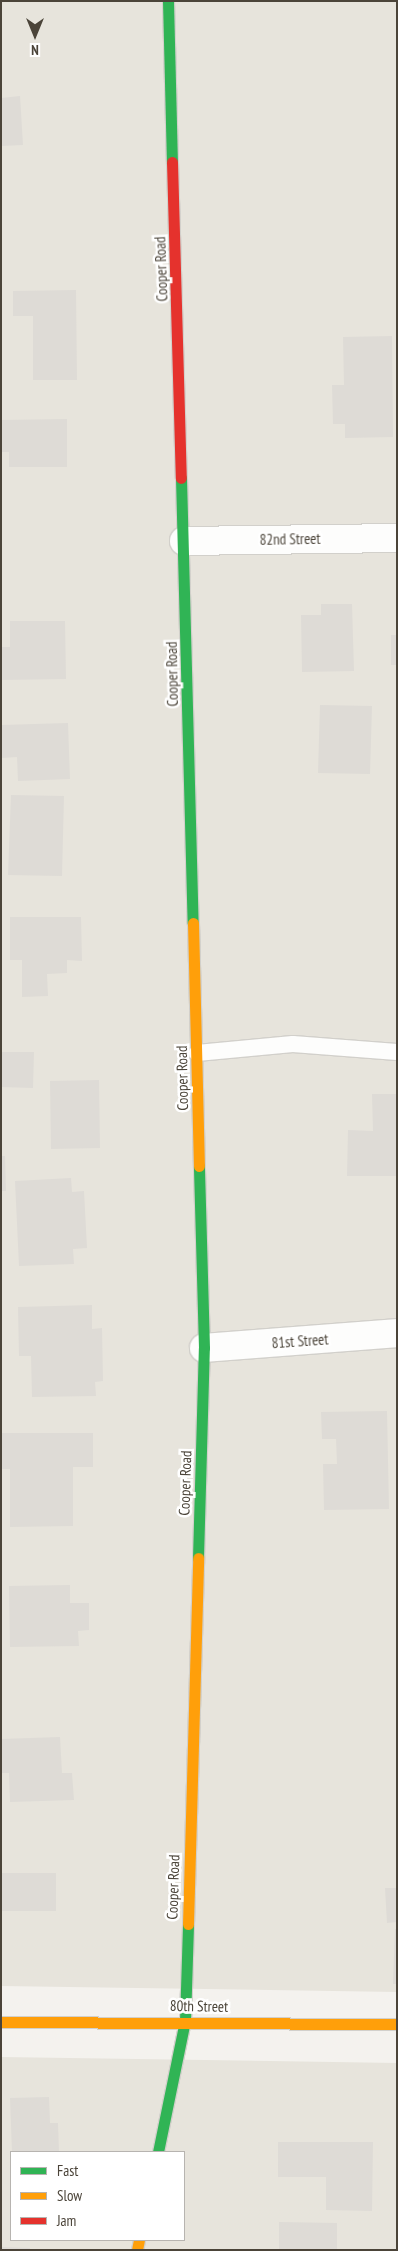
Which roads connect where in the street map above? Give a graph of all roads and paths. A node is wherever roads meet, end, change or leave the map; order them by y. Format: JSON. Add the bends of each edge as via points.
{"nodes":[{"id":1,"x":168,"y":1,"type":"edge"},
{"id":2,"x":397,"y":538,"type":"edge"},
{"id":3,"x":184,"y":540,"type":"junction"},
{"id":4,"x":397,"y":1052,"type":"edge"},
{"id":5,"x":197,"y":1053,"type":"junction"},
{"id":6,"x":397,"y":1333,"type":"edge"},
{"id":7,"x":204,"y":1348,"type":"junction"},
{"id":8,"x":185,"y":2021,"type":"junction"},
{"id":9,"x":1,"y":2022,"type":"edge"},
{"id":10,"x":397,"y":2024,"type":"edge"},
{"id":11,"x":158,"y":2151,"type":"edge"}],
"edges":[{"from":1,"to":3,"type":"street","name":"Cooper Road"},
{"from":2,"to":3,"type":"street","name":"82nd Street"},
{"from":3,"to":5,"type":"street","name":"Cooper Road"},
{"from":4,"to":5,"type":"lane","via":[[293,1044]]},
{"from":5,"to":7,"type":"street","name":"Cooper Road"},
{"from":6,"to":7,"type":"street","name":"81st Street"},
{"from":7,"to":8,"type":"street","name":"Cooper Road"},
{"from":8,"to":9,"type":"street","name":"80th Street"},
{"from":8,"to":10,"type":"street","name":"80th Street"},
{"from":8,"to":11,"type":"street","name":"Cooper Road"}]}
